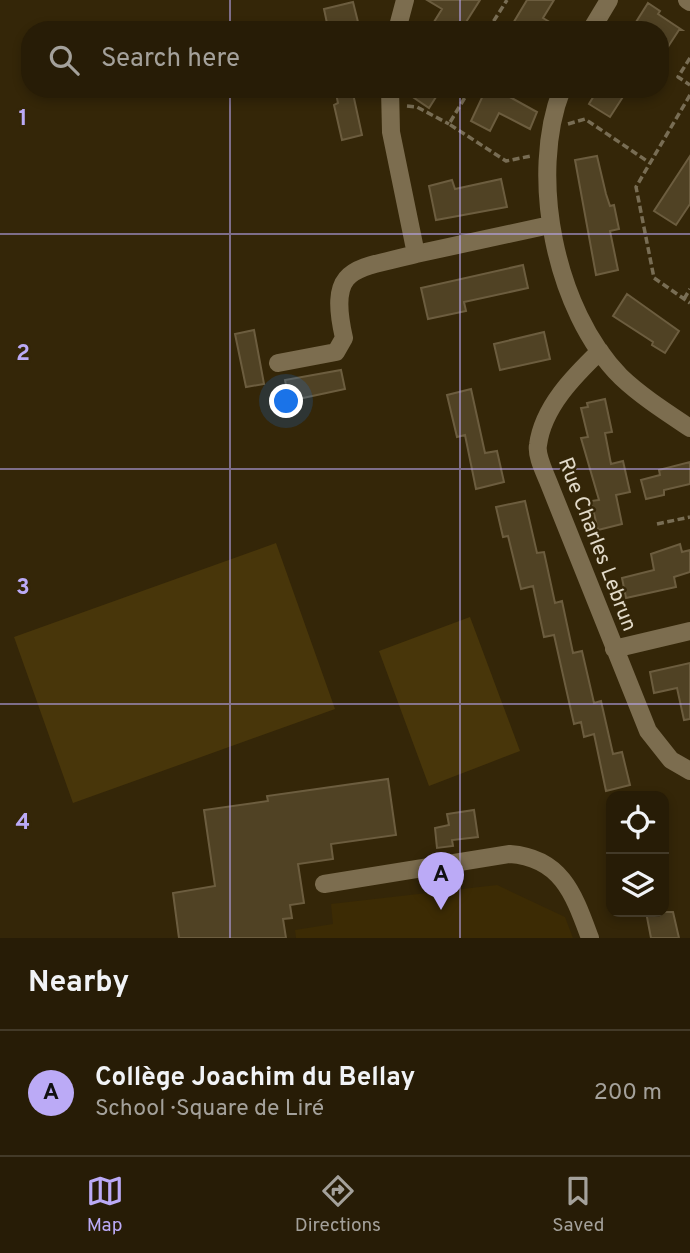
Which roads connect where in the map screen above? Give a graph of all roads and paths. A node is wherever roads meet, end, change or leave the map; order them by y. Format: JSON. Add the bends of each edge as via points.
{"nodes":[{"id":1,"x":405,"y":0,"type":"edge"},
{"id":2,"x":507,"y":0,"type":"edge"},
{"id":3,"x":609,"y":0,"type":"edge"},
{"id":4,"x":399,"y":21,"type":"edge"},
{"id":5,"x":494,"y":21,"type":"edge"},
{"id":6,"x":596,"y":21,"type":"edge"},
{"id":7,"x":690,"y":58,"type":"edge"},
{"id":8,"x":690,"y":85,"type":"edge"},
{"id":9,"x":690,"y":95,"type":"edge"},
{"id":10,"x":390,"y":98,"type":"edge"},
{"id":11,"x":393,"y":98,"type":"edge"},
{"id":12,"x":465,"y":98,"type":"edge"},
{"id":13,"x":559,"y":98,"type":"edge"},
{"id":14,"x":553,"y":120,"type":"junction"},
{"id":15,"x":449,"y":124,"type":"junction"},
{"id":16,"x":547,"y":153,"type":"junction"},
{"id":17,"x":650,"y":163,"type":"junction"},
{"id":18,"x":550,"y":225,"type":"junction"},
{"id":19,"x":416,"y":254,"type":"junction"},
{"id":20,"x":690,"y":289,"type":"edge"},
{"id":21,"x":684,"y":299,"type":"junction"},
{"id":22,"x":690,"y":303,"type":"edge"},
{"id":23,"x":600,"y":351,"type":"junction"},
{"id":24,"x":278,"y":363,"type":"dead end"},
{"id":25,"x":690,"y":428,"type":"edge"},
{"id":26,"x":690,"y":517,"type":"edge"},
{"id":27,"x":657,"y":524,"type":"dead end"},
{"id":28,"x":690,"y":631,"type":"edge"},
{"id":29,"x":614,"y":649,"type":"junction"},
{"id":30,"x":690,"y":771,"type":"edge"},
{"id":31,"x":324,"y":884,"type":"dead end"},
{"id":32,"x":590,"y":938,"type":"edge"}],
"edges":[{"from":1,"to":4,"type":"street"},
{"from":2,"to":5,"type":"path"},
{"from":3,"to":6,"type":"street"},
{"from":7,"to":8,"type":"path","via":[[678,76]]},
{"from":9,"to":17,"type":"path"},
{"from":10,"to":19,"type":"street","via":[[397,172]]},
{"from":11,"to":15,"type":"path"},
{"from":12,"to":15,"type":"path"},
{"from":13,"to":14,"type":"street"},
{"from":14,"to":16,"type":"street"},
{"from":14,"to":17,"type":"path","via":[[567,124],[585,119]]},
{"from":15,"to":16,"type":"path","via":[[506,161]]},
{"from":16,"to":18,"type":"street"},
{"from":17,"to":21,"type":"path","via":[[636,187],[654,278]]},
{"from":18,"to":19,"type":"street"},
{"from":18,"to":23,"type":"street","via":[[565,278]]},
{"from":19,"to":24,"type":"street","via":[[353,271],[339,286],[337,306],[344,338],[336,352]]},
{"from":20,"to":21,"type":"path"},
{"from":21,"to":22,"type":"path"},
{"from":23,"to":25,"type":"street","via":[[621,377]]},
{"from":23,"to":29,"type":"street","name":"Rue Charles Lebrun","via":[[572,377],[550,412],[537,447]]},
{"from":26,"to":27,"type":"path"},
{"from":28,"to":29,"type":"street","name":"Rue Charles Lebrun"},
{"from":29,"to":30,"type":"street","name":"Rue Charles Lebrun","via":[[648,731],[671,760]]},
{"from":31,"to":32,"type":"street","via":[[510,855],[531,856],[551,865],[565,883]]}]}
